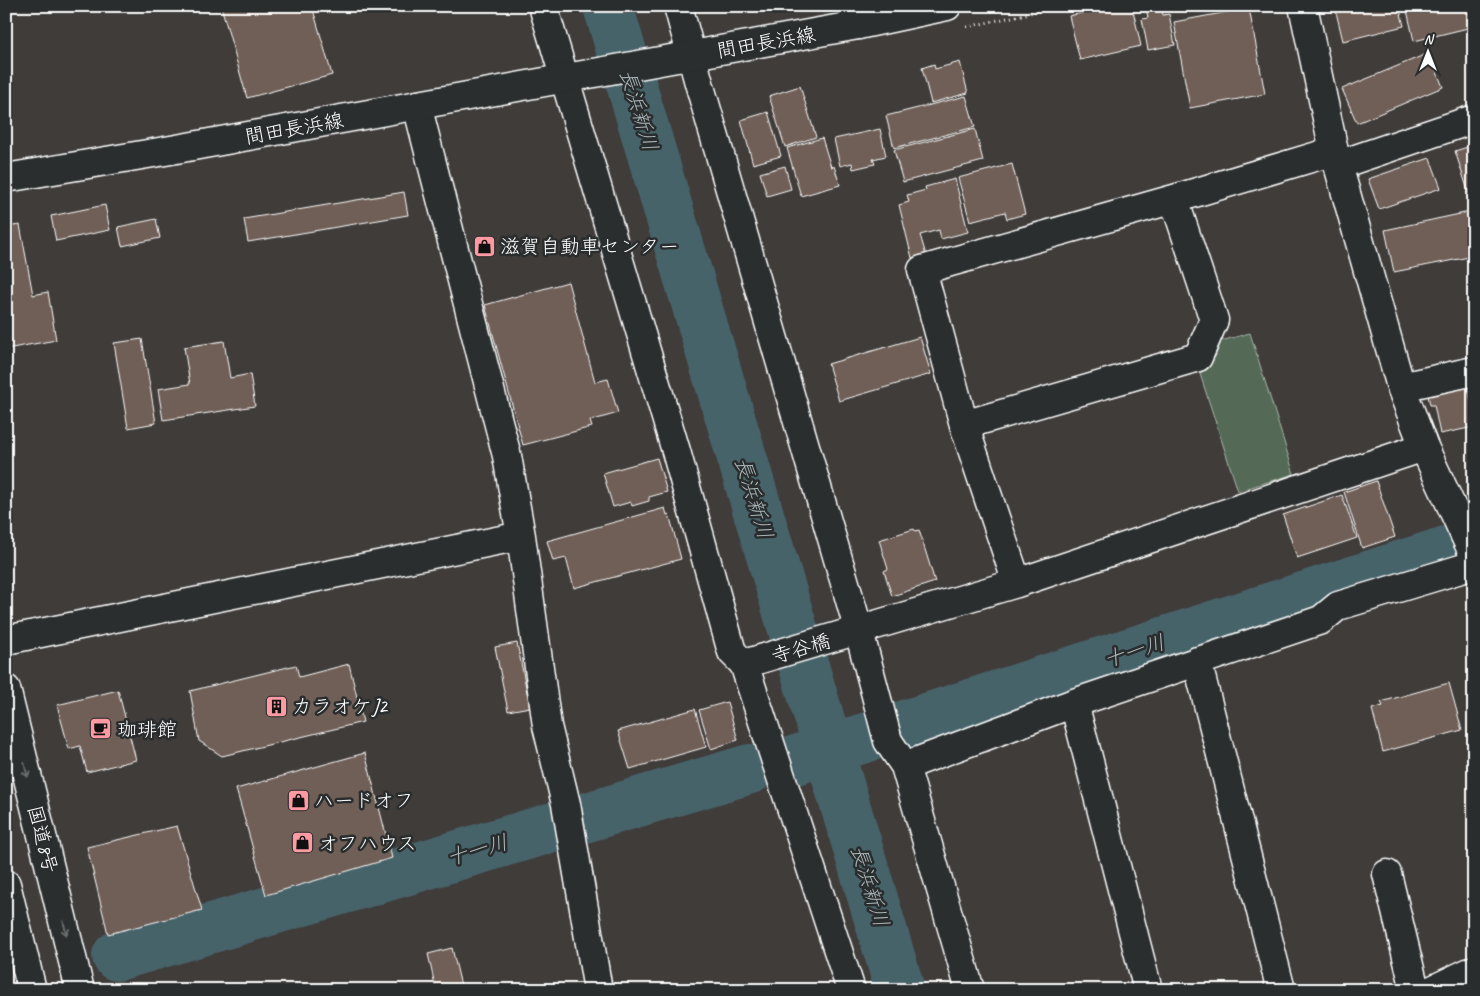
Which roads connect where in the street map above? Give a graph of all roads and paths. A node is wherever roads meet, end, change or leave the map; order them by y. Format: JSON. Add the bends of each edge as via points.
{"nodes":[{"id":1,"x":543,"y":6,"type":"edge"},
{"id":2,"x":678,"y":6,"type":"edge"},
{"id":3,"x":947,"y":6,"type":"edge"},
{"id":4,"x":1302,"y":6,"type":"edge"},
{"id":5,"x":855,"y":16,"type":"edge"},
{"id":6,"x":682,"y":57,"type":"junction"},
{"id":7,"x":572,"y":77,"type":"junction"},
{"id":8,"x":417,"y":105,"type":"junction"},
{"id":9,"x":1474,"y":119,"type":"edge"},
{"id":10,"x":1336,"y":158,"type":"junction"},
{"id":11,"x":6,"y":178,"type":"edge"},
{"id":12,"x":1174,"y":200,"type":"junction"},
{"id":13,"x":1474,"y":370,"type":"edge"},
{"id":14,"x":1401,"y":387,"type":"junction"},
{"id":15,"x":964,"y":425,"type":"junction"},
{"id":16,"x":1424,"y":447,"type":"junction"},
{"id":17,"x":521,"y":536,"type":"junction"},
{"id":18,"x":1468,"y":543,"type":"edge"},
{"id":19,"x":1474,"y":565,"type":"edge"},
{"id":20,"x":1017,"y":583,"type":"junction"},
{"id":21,"x":852,"y":633,"type":"junction"},
{"id":22,"x":6,"y":640,"type":"edge"},
{"id":23,"x":1196,"y":661,"type":"junction"},
{"id":24,"x":751,"y":662,"type":"junction"},
{"id":25,"x":6,"y":689,"type":"edge"},
{"id":26,"x":1074,"y":703,"type":"junction"},
{"id":27,"x":905,"y":766,"type":"junction"},
{"id":28,"x":1387,"y":874,"type":"dead end"},
{"id":29,"x":6,"y":884,"type":"edge"},
{"id":30,"x":1474,"y":970,"type":"edge"},
{"id":31,"x":32,"y":990,"type":"edge"},
{"id":32,"x":80,"y":990,"type":"edge"},
{"id":33,"x":598,"y":990,"type":"edge"},
{"id":34,"x":850,"y":990,"type":"edge"},
{"id":35,"x":970,"y":990,"type":"edge"},
{"id":36,"x":1148,"y":990,"type":"edge"},
{"id":37,"x":1281,"y":990,"type":"edge"},
{"id":38,"x":1415,"y":990,"type":"edge"},
{"id":39,"x":1432,"y":990,"type":"edge"}],
"edges":[{"from":1,"to":7,"type":"main road"},
{"from":2,"to":6,"type":"main road"},
{"from":3,"to":5,"type":"main road","name":"間田長浜線"},
{"from":4,"to":10,"type":"main road"},
{"from":5,"to":6,"type":"main road","name":"間田長浜線"},
{"from":6,"to":7,"type":"main road","name":"間田長浜線"},
{"from":6,"to":21,"type":"main road"},
{"from":7,"to":8,"type":"main road","name":"間田長浜線"},
{"from":7,"to":24,"type":"main road","via":[[732,652]]},
{"from":8,"to":11,"type":"main road","name":"間田長浜線"},
{"from":8,"to":17,"type":"main road","via":[[507,456]]},
{"from":9,"to":10,"type":"main road"},
{"from":10,"to":12,"type":"main road"},
{"from":10,"to":14,"type":"main road"},
{"from":12,"to":15,"type":"main road","via":[[1214,320],[1198,356]]},
{"from":12,"to":15,"type":"main road","via":[[922,270]]},
{"from":13,"to":14,"type":"main road"},
{"from":14,"to":16,"type":"main road"},
{"from":15,"to":20,"type":"main road"},
{"from":16,"to":18,"type":"main road"},
{"from":16,"to":20,"type":"main road","name":"寺谷橋"},
{"from":17,"to":22,"type":"main road"},
{"from":17,"to":33,"type":"main road","via":[[547,726],[566,804]]},
{"from":19,"to":23,"type":"main road","via":[[1338,606],[1321,620]]},
{"from":20,"to":21,"type":"main road","name":"寺谷橋"},
{"from":21,"to":24,"type":"main road","name":"寺谷橋"},
{"from":21,"to":27,"type":"main road","via":[[888,741]]},
{"from":23,"to":26,"type":"main road"},
{"from":23,"to":37,"type":"main road"},
{"from":24,"to":34,"type":"main road"},
{"from":25,"to":32,"type":"main road","name":"国道8号","one_way":true},
{"from":26,"to":27,"type":"main road"},
{"from":26,"to":36,"type":"main road"},
{"from":27,"to":35,"type":"main road"},
{"from":28,"to":38,"type":"main road"},
{"from":29,"to":31,"type":"main road"},
{"from":30,"to":39,"type":"main road"}]}
